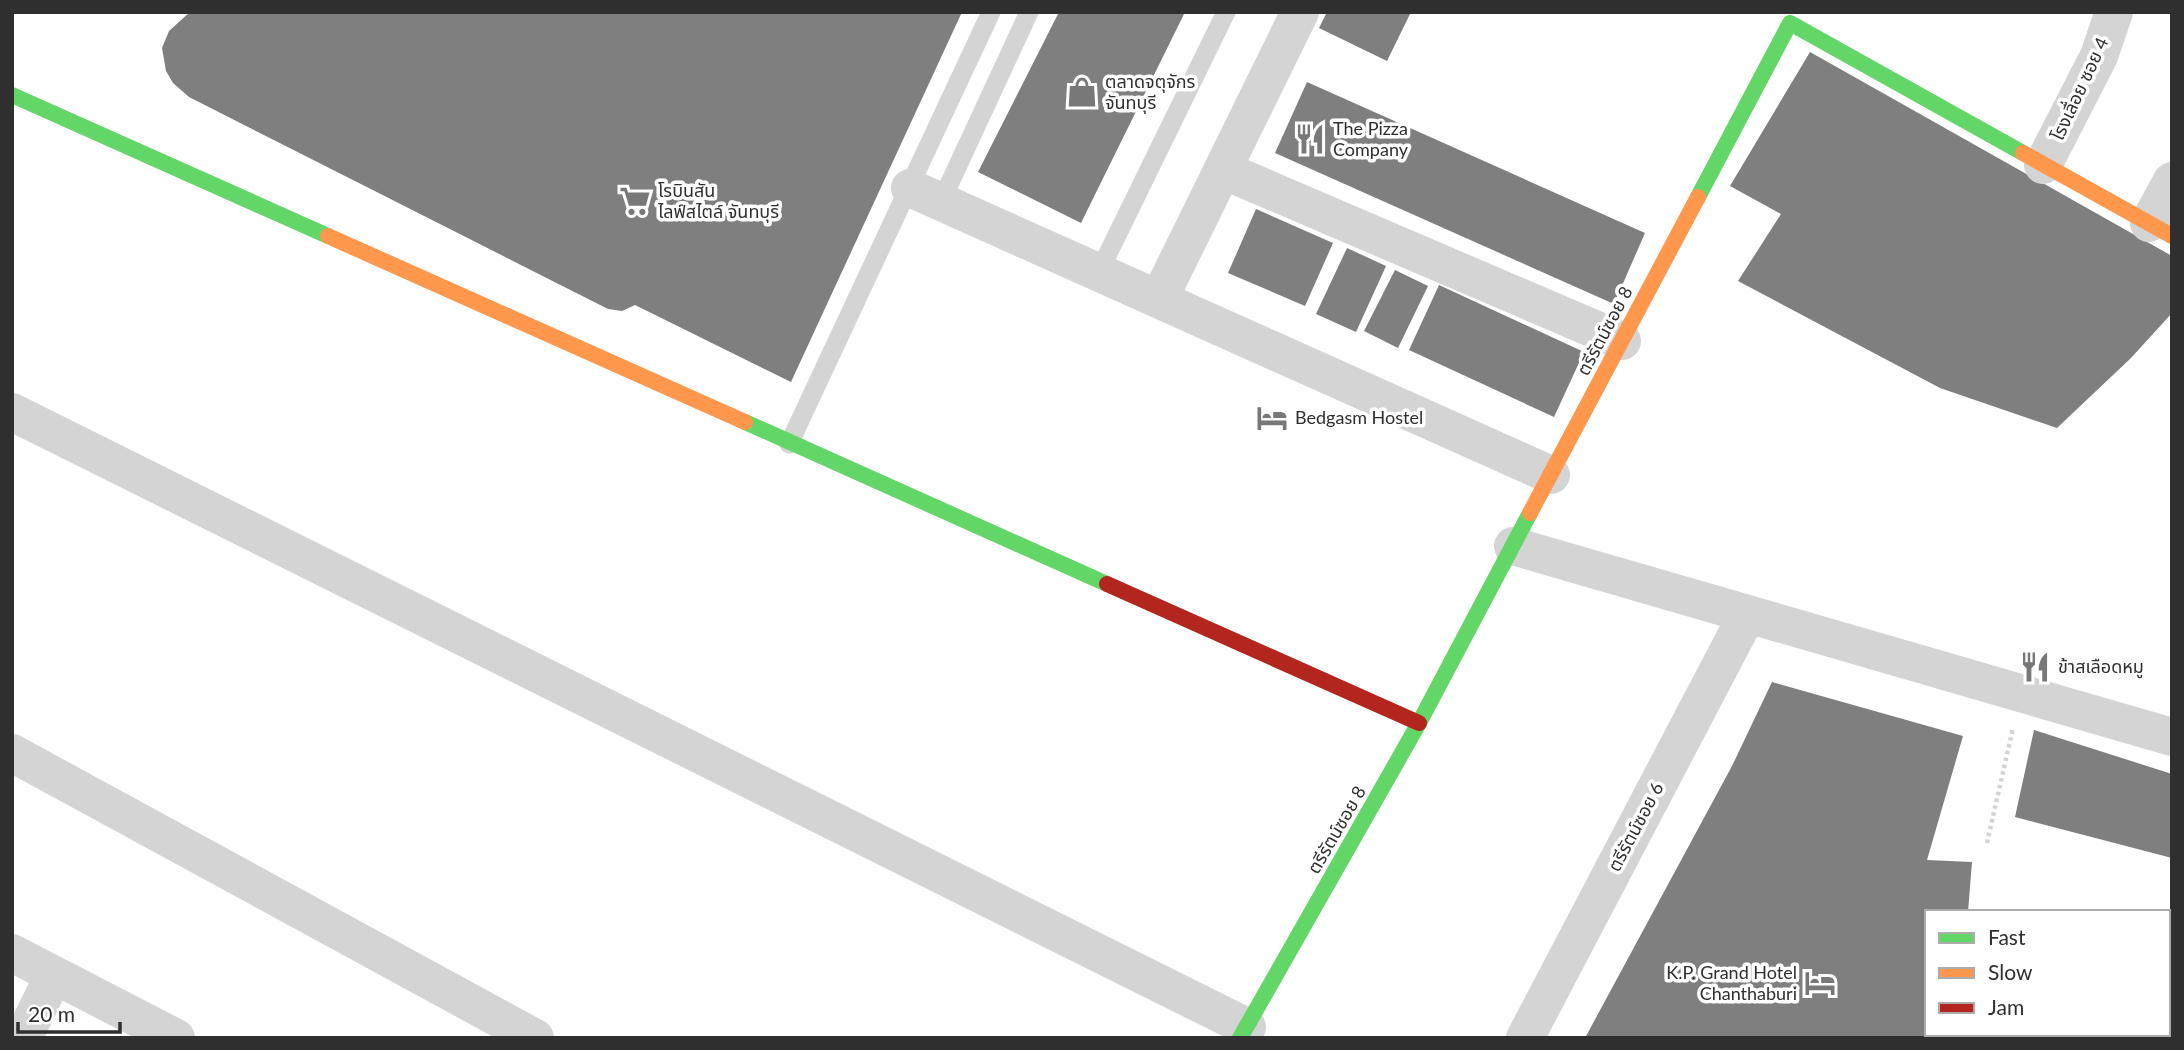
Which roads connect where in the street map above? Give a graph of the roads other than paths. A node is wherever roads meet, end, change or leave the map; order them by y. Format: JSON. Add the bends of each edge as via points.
{"nodes":[{"id":1,"x":991,"y":12,"type":"edge"},
{"id":2,"x":1029,"y":12,"type":"edge"},
{"id":3,"x":1226,"y":12,"type":"edge"},
{"id":4,"x":1300,"y":12,"type":"edge"},
{"id":5,"x":2114,"y":12,"type":"edge"},
{"id":6,"x":1793,"y":18,"type":"edge"},
{"id":7,"x":12,"y":95,"type":"edge"},
{"id":8,"x":2043,"y":165,"type":"junction"},
{"id":9,"x":1223,"y":170,"type":"junction"},
{"id":10,"x":2172,"y":181,"type":"edge"},
{"id":11,"x":925,"y":195,"type":"junction"},
{"id":12,"x":2160,"y":230,"type":"edge"},
{"id":13,"x":1099,"y":272,"type":"junction"},
{"id":14,"x":1159,"y":299,"type":"junction"},
{"id":15,"x":1622,"y":341,"type":"junction"},
{"id":16,"x":12,"y":412,"type":"edge"},
{"id":17,"x":789,"y":444,"type":"junction"},
{"id":18,"x":1551,"y":475,"type":"junction"},
{"id":19,"x":1513,"y":546,"type":"junction"},
{"id":20,"x":1747,"y":615,"type":"junction"},
{"id":21,"x":1419,"y":723,"type":"junction"},
{"id":22,"x":2172,"y":737,"type":"edge"},
{"id":23,"x":12,"y":752,"type":"edge"},
{"id":24,"x":12,"y":953,"type":"edge"},
{"id":25,"x":54,"y":975,"type":"junction"},
{"id":26,"x":1244,"y":1032,"type":"edge"},
{"id":27,"x":23,"y":1038,"type":"edge"},
{"id":28,"x":176,"y":1038,"type":"edge"},
{"id":29,"x":535,"y":1038,"type":"edge"},
{"id":30,"x":1525,"y":1038,"type":"edge"}],
"edges":[{"from":1,"to":11,"type":"lane"},
{"from":2,"to":11,"type":"lane"},
{"from":3,"to":13,"type":"lane"},
{"from":4,"to":9,"type":"street"},
{"from":5,"to":8,"type":"street","name":"โรงเลื่อย ซอย 4","via":[[2099,56]]},
{"from":6,"to":8,"type":"street","name":"ตรีรัตน์ซอย 8"},
{"from":6,"to":15,"type":"street","name":"ตรีรัตน์ซอย 8"},
{"from":7,"to":17,"type":"street"},
{"from":8,"to":12,"type":"street","name":"ตรีรัตน์ซอย 8"},
{"from":9,"to":14,"type":"street"},
{"from":9,"to":15,"type":"street"},
{"from":10,"to":12,"type":"street"},
{"from":11,"to":13,"type":"street"},
{"from":11,"to":17,"type":"lane"},
{"from":13,"to":14,"type":"street"},
{"from":14,"to":18,"type":"street"},
{"from":15,"to":18,"type":"street","name":"ตรีรัตน์ซอย 8"},
{"from":16,"to":26,"type":"street"},
{"from":17,"to":21,"type":"street"},
{"from":18,"to":19,"type":"street","name":"ตรีรัตน์ซอย 8"},
{"from":19,"to":20,"type":"street"},
{"from":19,"to":21,"type":"street","name":"ตรีรัตน์ซอย 8"},
{"from":20,"to":22,"type":"street"},
{"from":20,"to":30,"type":"street","name":"ตรีรัตน์ซอย 6"},
{"from":21,"to":26,"type":"street","name":"ตรีรัตน์ซอย 8"},
{"from":23,"to":29,"type":"street"},
{"from":24,"to":25,"type":"street"},
{"from":25,"to":27,"type":"street"},
{"from":25,"to":28,"type":"street"}]}
